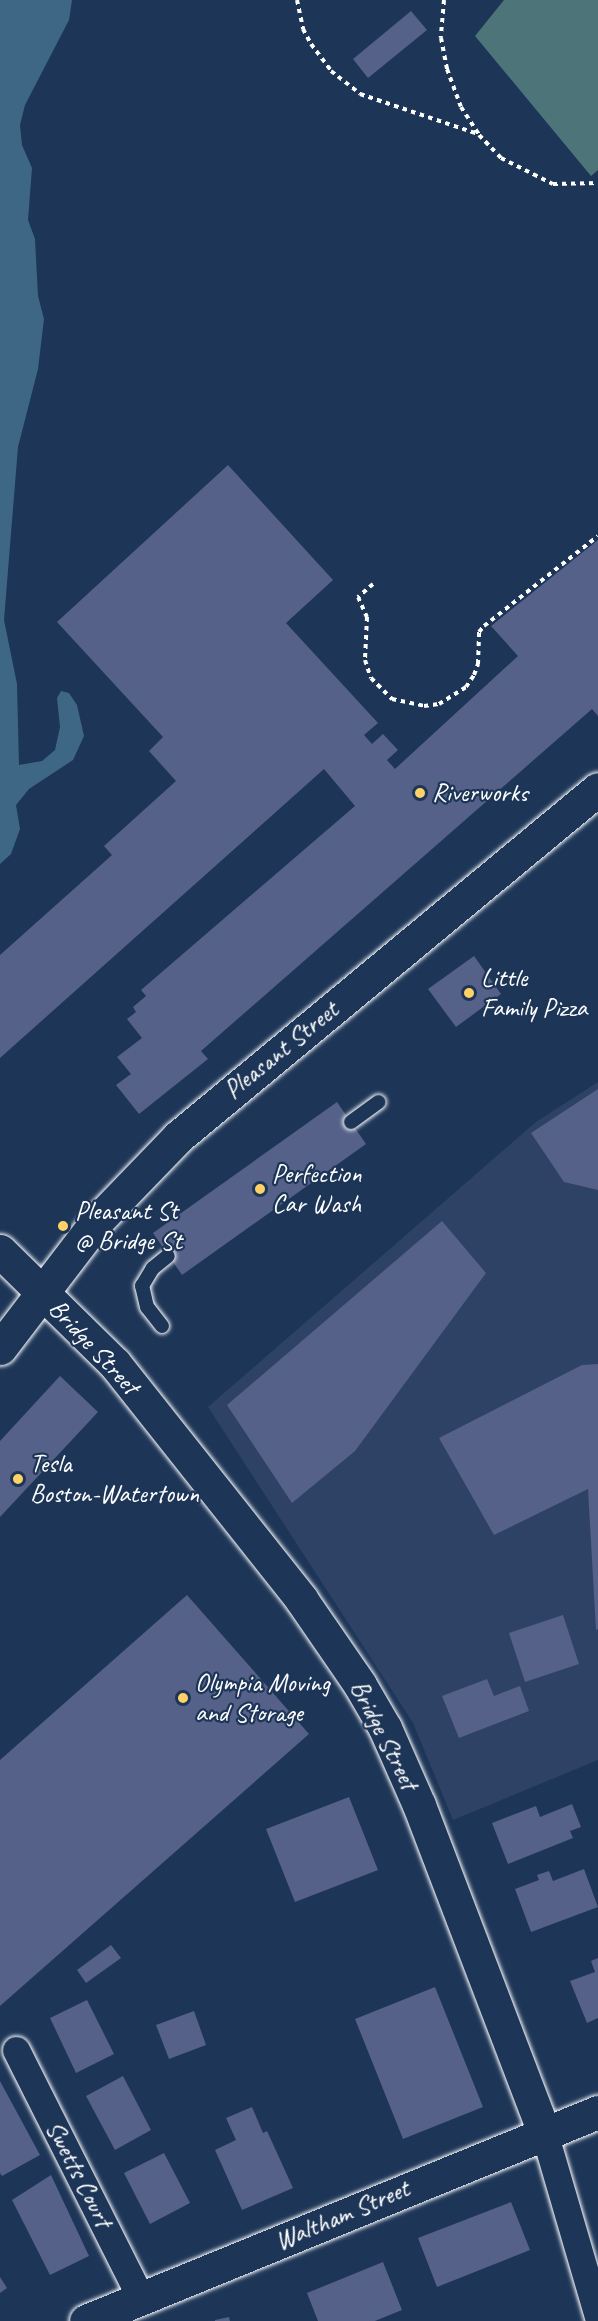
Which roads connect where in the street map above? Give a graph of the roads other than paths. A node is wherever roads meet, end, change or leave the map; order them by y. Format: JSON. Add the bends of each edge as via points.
{"nodes":[{"id":1,"x":598,"y":789,"type":"edge"},
{"id":2,"x":379,"y":1102,"type":"dead end"},
{"id":3,"x":351,"y":1122,"type":"dead end"},
{"id":4,"x":0,"y":1251,"type":"edge"},
{"id":5,"x":168,"y":1256,"type":"dead end"},
{"id":6,"x":43,"y":1293,"type":"junction"},
{"id":7,"x":162,"y":1326,"type":"dead end"},
{"id":8,"x":0,"y":1348,"type":"edge"},
{"id":9,"x":16,"y":2050,"type":"dead end"},
{"id":10,"x":598,"y":2112,"type":"edge"},
{"id":11,"x":544,"y":2132,"type":"junction"},
{"id":12,"x":133,"y":2307,"type":"edge"},
{"id":13,"x":598,"y":2317,"type":"edge"},
{"id":14,"x":86,"y":2321,"type":"edge"}],
"edges":[{"from":1,"to":6,"type":"street","name":"Pleasant Street","via":[[178,1137],[97,1221]]},
{"from":2,"to":3,"type":"lane"},
{"from":4,"to":6,"type":"street","name":"Bridge Street"},
{"from":5,"to":7,"type":"lane","via":[[153,1268],[142,1286],[147,1307]]},
{"from":6,"to":8,"type":"street","name":"Pleasant Street"},
{"from":6,"to":11,"type":"street","name":"Bridge Street","via":[[115,1364],[301,1599],[360,1685],[415,1795]]},
{"from":9,"to":12,"type":"street","name":"Swetts Court"},
{"from":10,"to":11,"type":"street","name":"Waltham Street"},
{"from":11,"to":12,"type":"street","name":"Waltham Street"},
{"from":11,"to":13,"type":"street","name":"Bridge Street"},
{"from":12,"to":14,"type":"street","name":"Waltham Street"}]}
